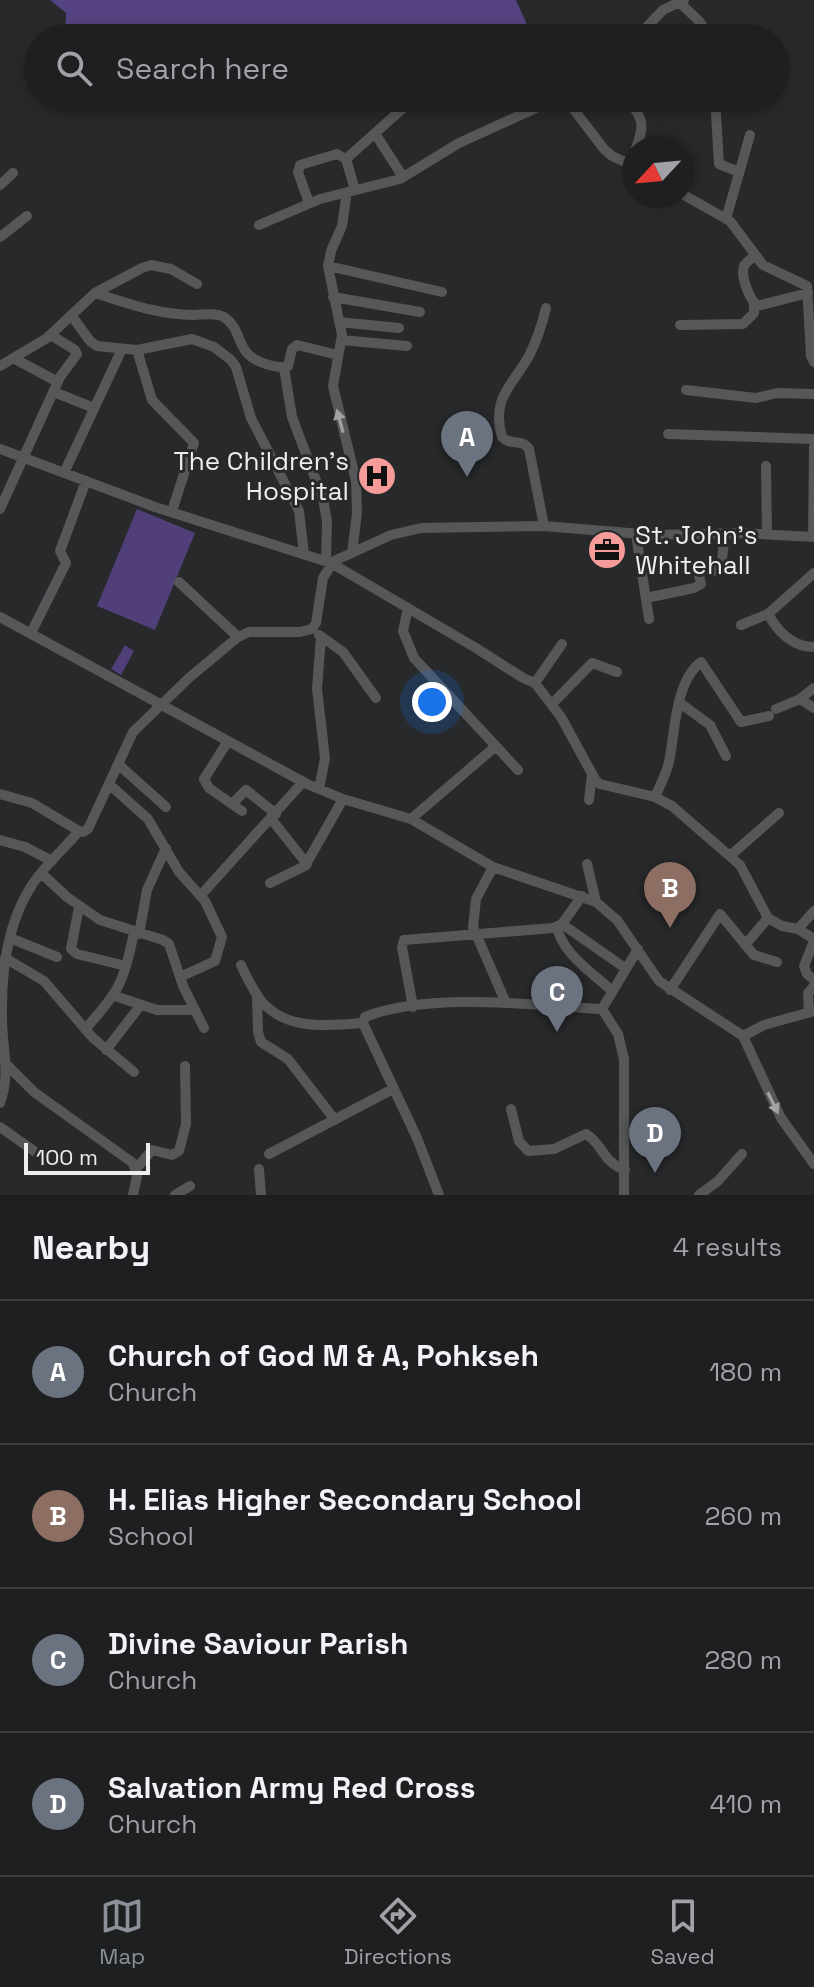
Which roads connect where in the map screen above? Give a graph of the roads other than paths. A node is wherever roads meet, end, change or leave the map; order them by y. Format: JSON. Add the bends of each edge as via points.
{"nodes":[{"id":1,"x":682,"y":1,"type":"edge"},
{"id":2,"x":650,"y":24,"type":"edge"},
{"id":3,"x":703,"y":24,"type":"edge"},
{"id":4,"x":400,"y":112,"type":"edge"},
{"id":5,"x":527,"y":112,"type":"edge"},
{"id":6,"x":576,"y":112,"type":"edge"},
{"id":7,"x":636,"y":112,"type":"edge"},
{"id":8,"x":716,"y":112,"type":"edge"},
{"id":9,"x":376,"y":135,"type":"junction"},
{"id":10,"x":750,"y":135,"type":"dead end"},
{"id":11,"x":641,"y":136,"type":"edge"},
{"id":12,"x":346,"y":159,"type":"junction"},
{"id":13,"x":622,"y":159,"type":"edge"},
{"id":14,"x":739,"y":172,"type":"junction"},
{"id":15,"x":13,"y":173,"type":"dead end"},
{"id":16,"x":403,"y":177,"type":"junction"},
{"id":17,"x":0,"y":185,"type":"edge"},
{"id":18,"x":351,"y":191,"type":"junction"},
{"id":19,"x":694,"y":201,"type":"edge"},
{"id":20,"x":309,"y":203,"type":"junction"},
{"id":21,"x":27,"y":216,"type":"dead end"},
{"id":22,"x":726,"y":219,"type":"junction"},
{"id":23,"x":259,"y":225,"type":"dead end"},
{"id":24,"x":0,"y":237,"type":"edge"},
{"id":25,"x":755,"y":256,"type":"junction"},
{"id":26,"x":328,"y":266,"type":"junction"},
{"id":27,"x":197,"y":284,"type":"dead end"},
{"id":28,"x":442,"y":292,"type":"dead end"},
{"id":29,"x":95,"y":293,"type":"junction"},
{"id":30,"x":808,"y":293,"type":"junction"},
{"id":31,"x":333,"y":297,"type":"junction"},
{"id":32,"x":754,"y":303,"type":"junction"},
{"id":33,"x":546,"y":308,"type":"dead end"},
{"id":34,"x":420,"y":312,"type":"dead end"},
{"id":35,"x":71,"y":315,"type":"junction"},
{"id":36,"x":339,"y":322,"type":"junction"},
{"id":37,"x":680,"y":325,"type":"dead end"},
{"id":38,"x":399,"y":328,"type":"dead end"},
{"id":39,"x":51,"y":335,"type":"junction"},
{"id":40,"x":341,"y":340,"type":"junction"},
{"id":41,"x":407,"y":346,"type":"dead end"},
{"id":42,"x":122,"y":349,"type":"junction"},
{"id":43,"x":137,"y":350,"type":"junction"},
{"id":44,"x":338,"y":355,"type":"junction"},
{"id":45,"x":13,"y":358,"type":"junction"},
{"id":46,"x":814,"y":362,"type":"edge"},
{"id":47,"x":0,"y":366,"type":"edge"},
{"id":48,"x":284,"y":368,"type":"junction"},
{"id":49,"x":56,"y":387,"type":"junction"},
{"id":50,"x":686,"y":390,"type":"dead end"},
{"id":51,"x":814,"y":394,"type":"edge"},
{"id":52,"x":94,"y":408,"type":"junction"},
{"id":53,"x":668,"y":434,"type":"dead end"},
{"id":54,"x":814,"y":439,"type":"edge"},
{"id":55,"x":814,"y":447,"type":"edge"},
{"id":56,"x":0,"y":449,"type":"edge"},
{"id":57,"x":22,"y":458,"type":"junction"},
{"id":58,"x":766,"y":466,"type":"dead end"},
{"id":59,"x":64,"y":473,"type":"junction"},
{"id":60,"x":86,"y":481,"type":"junction"},
{"id":61,"x":0,"y":509,"type":"edge"},
{"id":62,"x":172,"y":511,"type":"junction"},
{"id":63,"x":544,"y":526,"type":"junction"},
{"id":64,"x":725,"y":533,"type":"junction"},
{"id":65,"x":636,"y":534,"type":"junction"},
{"id":66,"x":767,"y":534,"type":"junction"},
{"id":67,"x":814,"y":536,"type":"edge"},
{"id":68,"x":352,"y":553,"type":"junction"},
{"id":69,"x":304,"y":554,"type":"junction"},
{"id":70,"x":329,"y":562,"type":"junction"},
{"id":71,"x":814,"y":573,"type":"edge"},
{"id":72,"x":179,"y":582,"type":"dead end"},
{"id":73,"x":646,"y":598,"type":"junction"},
{"id":74,"x":408,"y":608,"type":"junction"},
{"id":75,"x":768,"y":614,"type":"junction"},
{"id":76,"x":0,"y":617,"type":"edge"},
{"id":77,"x":649,"y":619,"type":"dead end"},
{"id":78,"x":741,"y":625,"type":"dead end"},
{"id":79,"x":312,"y":629,"type":"junction"},
{"id":80,"x":31,"y":633,"type":"junction"},
{"id":81,"x":238,"y":637,"type":"junction"},
{"id":82,"x":321,"y":637,"type":"junction"},
{"id":83,"x":562,"y":644,"type":"dead end"},
{"id":84,"x":814,"y":647,"type":"edge"},
{"id":85,"x":617,"y":672,"type":"dead end"},
{"id":86,"x":535,"y":683,"type":"junction"},
{"id":87,"x":814,"y":688,"type":"edge"},
{"id":88,"x":376,"y":698,"type":"dead end"},
{"id":89,"x":800,"y":699,"type":"junction"},
{"id":90,"x":680,"y":703,"type":"junction"},
{"id":91,"x":552,"y":704,"type":"junction"},
{"id":92,"x":161,"y":705,"type":"junction"},
{"id":93,"x":814,"y":708,"type":"edge"},
{"id":94,"x":228,"y":741,"type":"junction"},
{"id":95,"x":496,"y":746,"type":"junction"},
{"id":96,"x":726,"y":756,"type":"dead end"},
{"id":97,"x":119,"y":765,"type":"junction"},
{"id":98,"x":518,"y":770,"type":"dead end"},
{"id":99,"x":592,"y":775,"type":"junction"},
{"id":100,"x":303,"y":782,"type":"junction"},
{"id":101,"x":110,"y":785,"type":"junction"},
{"id":102,"x":319,"y":789,"type":"junction"},
{"id":103,"x":0,"y":794,"type":"edge"},
{"id":104,"x":655,"y":797,"type":"junction"},
{"id":105,"x":343,"y":799,"type":"junction"},
{"id":106,"x":589,"y":800,"type":"dead end"},
{"id":107,"x":232,"y":804,"type":"junction"},
{"id":108,"x":166,"y":807,"type":"dead end"},
{"id":109,"x":242,"y":811,"type":"dead end"},
{"id":110,"x":779,"y":813,"type":"dead end"},
{"id":111,"x":274,"y":817,"type":"junction"},
{"id":112,"x":411,"y":819,"type":"junction"},
{"id":113,"x":79,"y":831,"type":"junction"},
{"id":114,"x":0,"y":840,"type":"edge"},
{"id":115,"x":166,"y":848,"type":"junction"},
{"id":116,"x":731,"y":855,"type":"junction"},
{"id":117,"x":52,"y":861,"type":"junction"},
{"id":118,"x":307,"y":864,"type":"junction"},
{"id":119,"x":587,"y":864,"type":"dead end"},
{"id":120,"x":493,"y":867,"type":"junction"},
{"id":121,"x":41,"y":873,"type":"junction"},
{"id":122,"x":270,"y":883,"type":"dead end"},
{"id":123,"x":201,"y":895,"type":"junction"},
{"id":124,"x":582,"y":896,"type":"junction"},
{"id":125,"x":596,"y":902,"type":"junction"},
{"id":126,"x":79,"y":907,"type":"junction"},
{"id":127,"x":814,"y":911,"type":"edge"},
{"id":128,"x":768,"y":918,"type":"junction"},
{"id":129,"x":559,"y":925,"type":"junction"},
{"id":130,"x":798,"y":929,"type":"junction"},
{"id":131,"x":136,"y":933,"type":"junction"},
{"id":132,"x":475,"y":933,"type":"junction"},
{"id":133,"x":10,"y":938,"type":"junction"},
{"id":134,"x":814,"y":940,"type":"edge"},
{"id":135,"x":745,"y":945,"type":"junction"},
{"id":136,"x":638,"y":949,"type":"junction"},
{"id":137,"x":57,"y":957,"type":"dead end"},
{"id":138,"x":5,"y":958,"type":"junction"},
{"id":139,"x":777,"y":962,"type":"dead end"},
{"id":140,"x":241,"y":965,"type":"dead end"},
{"id":141,"x":126,"y":966,"type":"junction"},
{"id":142,"x":625,"y":968,"type":"junction"},
{"id":143,"x":180,"y":977,"type":"junction"},
{"id":144,"x":814,"y":983,"type":"edge"},
{"id":145,"x":670,"y":990,"type":"junction"},
{"id":146,"x":612,"y":991,"type":"junction"},
{"id":147,"x":115,"y":996,"type":"junction"},
{"id":148,"x":257,"y":996,"type":"junction"},
{"id":149,"x":506,"y":1003,"type":"junction"},
{"id":150,"x":140,"y":1006,"type":"junction"},
{"id":151,"x":413,"y":1007,"type":"junction"},
{"id":152,"x":602,"y":1009,"type":"junction"},
{"id":153,"x":195,"y":1010,"type":"junction"},
{"id":154,"x":812,"y":1012,"type":"edge"},
{"id":155,"x":363,"y":1023,"type":"junction"},
{"id":156,"x":204,"y":1028,"type":"dead end"},
{"id":157,"x":85,"y":1029,"type":"junction"},
{"id":158,"x":743,"y":1036,"type":"junction"},
{"id":159,"x":106,"y":1050,"type":"junction"},
{"id":160,"x":7,"y":1065,"type":"junction"},
{"id":161,"x":185,"y":1066,"type":"dead end"},
{"id":162,"x":134,"y":1072,"type":"dead end"},
{"id":163,"x":393,"y":1089,"type":"junction"},
{"id":164,"x":0,"y":1103,"type":"edge"},
{"id":165,"x":511,"y":1109,"type":"dead end"},
{"id":166,"x":335,"y":1120,"type":"junction"},
{"id":167,"x":0,"y":1127,"type":"edge"},
{"id":168,"x":34,"y":1151,"type":"dead end"},
{"id":169,"x":269,"y":1154,"type":"dead end"},
{"id":170,"x":742,"y":1154,"type":"dead end"},
{"id":171,"x":814,"y":1164,"type":"edge"},
{"id":172,"x":136,"y":1169,"type":"junction"},
{"id":173,"x":259,"y":1169,"type":"dead end"},
{"id":174,"x":625,"y":1170,"type":"junction"},
{"id":175,"x":190,"y":1186,"type":"dead end"},
{"id":176,"x":133,"y":1195,"type":"edge"},
{"id":177,"x":175,"y":1195,"type":"edge"},
{"id":178,"x":261,"y":1195,"type":"edge"},
{"id":179,"x":439,"y":1195,"type":"edge"},
{"id":180,"x":624,"y":1195,"type":"edge"},
{"id":181,"x":699,"y":1195,"type":"edge"}],
"edges":[{"from":1,"to":2,"type":"street"},
{"from":1,"to":3,"type":"street"},
{"from":4,"to":9,"type":"street"},
{"from":5,"to":16,"type":"street","via":[[459,143]]},
{"from":6,"to":13,"type":"street","via":[[604,149]]},
{"from":7,"to":11,"type":"street"},
{"from":8,"to":14,"type":"street","via":[[719,164]]},
{"from":9,"to":12,"type":"street"},
{"from":9,"to":16,"type":"street"},
{"from":10,"to":14,"type":"street"},
{"from":12,"to":18,"type":"street"},
{"from":12,"to":20,"type":"street","via":[[337,154],[300,165]]},
{"from":14,"to":22,"type":"street"},
{"from":15,"to":17,"type":"street"},
{"from":16,"to":18,"type":"street"},
{"from":18,"to":20,"type":"street"},
{"from":18,"to":26,"type":"street"},
{"from":19,"to":22,"type":"street"},
{"from":20,"to":23,"type":"street"},
{"from":21,"to":24,"type":"street"},
{"from":22,"to":25,"type":"street"},
{"from":25,"to":30,"type":"street","via":[[772,271],[804,282]]},
{"from":25,"to":32,"type":"street","via":[[743,269]]},
{"from":26,"to":28,"type":"street"},
{"from":26,"to":31,"type":"street"},
{"from":27,"to":29,"type":"street","via":[[151,265]]},
{"from":29,"to":35,"type":"street"},
{"from":29,"to":48,"type":"street","via":[[175,314],[218,315],[230,322],[252,359]]},
{"from":30,"to":32,"type":"street","via":[[762,306]]},
{"from":30,"to":46,"type":"street"},
{"from":31,"to":34,"type":"street"},
{"from":31,"to":36,"type":"street"},
{"from":32,"to":37,"type":"street","via":[[754,313],[743,324]]},
{"from":33,"to":63,"type":"street","via":[[538,338],[505,391],[499,412],[502,437],[529,449]]},
{"from":35,"to":39,"type":"street"},
{"from":35,"to":42,"type":"street","via":[[97,346]]},
{"from":36,"to":38,"type":"street"},
{"from":36,"to":40,"type":"street"},
{"from":39,"to":45,"type":"street"},
{"from":39,"to":49,"type":"street","via":[[77,354]]},
{"from":40,"to":41,"type":"street"},
{"from":40,"to":44,"type":"street"},
{"from":42,"to":43,"type":"street"},
{"from":42,"to":52,"type":"street"},
{"from":43,"to":62,"type":"street","via":[[156,406],[194,443]]},
{"from":43,"to":69,"type":"street","via":[[192,339],[231,360],[251,418],[299,511]]},
{"from":44,"to":48,"type":"street","via":[[297,345]]},
{"from":68,"to":44,"type":"street","one_way":true,"via":[[356,481],[333,386]]},
{"from":45,"to":47,"type":"street"},
{"from":45,"to":49,"type":"street"},
{"from":48,"to":70,"type":"street","via":[[292,417],[323,499]]},
{"from":49,"to":52,"type":"street"},
{"from":49,"to":57,"type":"street"},
{"from":50,"to":51,"type":"street","via":[[756,398]]},
{"from":52,"to":59,"type":"street"},
{"from":53,"to":54,"type":"street"},
{"from":55,"to":67,"type":"street"},
{"from":56,"to":57,"type":"street"},
{"from":57,"to":59,"type":"street"},
{"from":57,"to":61,"type":"street"},
{"from":58,"to":66,"type":"street"},
{"from":59,"to":60,"type":"street"},
{"from":60,"to":62,"type":"street"},
{"from":60,"to":80,"type":"street","via":[[60,551],[66,563]]},
{"from":62,"to":69,"type":"street"},
{"from":63,"to":65,"type":"street"},
{"from":63,"to":68,"type":"street","via":[[425,528],[391,535]]},
{"from":64,"to":65,"type":"street"},
{"from":64,"to":66,"type":"street"},
{"from":64,"to":73,"type":"street","via":[[721,568],[702,569],[701,584],[694,588]]},
{"from":65,"to":73,"type":"street"},
{"from":66,"to":67,"type":"street"},
{"from":68,"to":70,"type":"street"},
{"from":69,"to":70,"type":"street"},
{"from":70,"to":74,"type":"street"},
{"from":70,"to":79,"type":"street"},
{"from":71,"to":75,"type":"street"},
{"from":72,"to":81,"type":"street"},
{"from":73,"to":77,"type":"street"},
{"from":74,"to":86,"type":"street"},
{"from":74,"to":95,"type":"street","via":[[403,631],[414,658]]},
{"from":75,"to":78,"type":"street"},
{"from":75,"to":84,"type":"street","via":[[787,638]]},
{"from":76,"to":80,"type":"street"},
{"from":79,"to":81,"type":"street"},
{"from":79,"to":82,"type":"street"},
{"from":80,"to":92,"type":"street"},
{"from":81,"to":92,"type":"street"},
{"from":82,"to":88,"type":"street","via":[[343,652]]},
{"from":82,"to":102,"type":"street","via":[[317,689],[325,758]]},
{"from":83,"to":86,"type":"street"},
{"from":85,"to":91,"type":"street","via":[[592,663]]},
{"from":86,"to":91,"type":"street"},
{"from":87,"to":89,"type":"street"},
{"from":89,"to":90,"type":"street","via":[[741,722],[701,662],[687,676]]},
{"from":89,"to":93,"type":"street"},
{"from":90,"to":96,"type":"street","via":[[710,725]]},
{"from":90,"to":104,"type":"street","via":[[670,773]]},
{"from":91,"to":99,"type":"street"},
{"from":92,"to":94,"type":"street"},
{"from":92,"to":97,"type":"street","via":[[133,732]]},
{"from":94,"to":100,"type":"street"},
{"from":94,"to":107,"type":"street","via":[[204,779]]},
{"from":95,"to":98,"type":"street"},
{"from":95,"to":112,"type":"street"},
{"from":97,"to":101,"type":"street"},
{"from":97,"to":108,"type":"street"},
{"from":99,"to":104,"type":"street","via":[[600,784]]},
{"from":99,"to":106,"type":"street"},
{"from":100,"to":102,"type":"street"},
{"from":100,"to":111,"type":"street"},
{"from":101,"to":113,"type":"street","via":[[88,829]]},
{"from":101,"to":115,"type":"street","via":[[148,819]]},
{"from":102,"to":105,"type":"street"},
{"from":103,"to":113,"type":"street","via":[[32,803]]},
{"from":104,"to":116,"type":"street"},
{"from":105,"to":112,"type":"street"},
{"from":105,"to":118,"type":"street"},
{"from":107,"to":109,"type":"street"},
{"from":107,"to":111,"type":"street","via":[[246,790]]},
{"from":110,"to":116,"type":"street"},
{"from":111,"to":118,"type":"street"},
{"from":111,"to":123,"type":"street"},
{"from":112,"to":120,"type":"street"},
{"from":113,"to":117,"type":"street"},
{"from":114,"to":117,"type":"street"},
{"from":115,"to":123,"type":"street"},
{"from":115,"to":131,"type":"street"},
{"from":116,"to":128,"type":"street"},
{"from":117,"to":121,"type":"street"},
{"from":118,"to":122,"type":"street"},
{"from":119,"to":125,"type":"street"},
{"from":120,"to":124,"type":"street"},
{"from":120,"to":132,"type":"street","via":[[473,907]]},
{"from":121,"to":126,"type":"street"},
{"from":121,"to":133,"type":"street"},
{"from":123,"to":143,"type":"street","via":[[222,944],[210,965]]},
{"from":124,"to":125,"type":"street"},
{"from":124,"to":129,"type":"street"},
{"from":125,"to":136,"type":"street"},
{"from":126,"to":131,"type":"street"},
{"from":126,"to":141,"type":"street","via":[[71,949]]},
{"from":127,"to":130,"type":"street"},
{"from":128,"to":130,"type":"street"},
{"from":128,"to":135,"type":"street"},
{"from":129,"to":132,"type":"street"},
{"from":129,"to":142,"type":"street"},
{"from":129,"to":146,"type":"street","via":[[565,947]]},
{"from":130,"to":134,"type":"street"},
{"from":131,"to":141,"type":"street"},
{"from":131,"to":143,"type":"street","via":[[169,944]]},
{"from":132,"to":149,"type":"street"},
{"from":132,"to":151,"type":"street","via":[[404,940]]},
{"from":133,"to":137,"type":"street"},
{"from":133,"to":138,"type":"street"},
{"from":134,"to":144,"type":"street","via":[[804,966]]},
{"from":135,"to":139,"type":"street","via":[[759,958]]},
{"from":135,"to":145,"type":"street","via":[[720,914]]},
{"from":136,"to":142,"type":"street"},
{"from":136,"to":145,"type":"street"},
{"from":138,"to":157,"type":"street","via":[[44,981]]},
{"from":138,"to":160,"type":"street","via":[[2,1013]]},
{"from":140,"to":148,"type":"street"},
{"from":141,"to":147,"type":"street"},
{"from":142,"to":146,"type":"street"},
{"from":143,"to":153,"type":"street"},
{"from":144,"to":154,"type":"street","via":[[808,993]]},
{"from":145,"to":158,"type":"street"},
{"from":146,"to":152,"type":"street"},
{"from":147,"to":150,"type":"street"},
{"from":147,"to":157,"type":"street"},
{"from":148,"to":155,"type":"street","via":[[294,1023]]},
{"from":148,"to":166,"type":"street","via":[[261,1042],[288,1059]]},
{"from":149,"to":151,"type":"street"},
{"from":149,"to":152,"type":"street"},
{"from":150,"to":153,"type":"street"},
{"from":150,"to":159,"type":"street"},
{"from":151,"to":155,"type":"street","via":[[373,1014]]},
{"from":152,"to":174,"type":"street","via":[[618,1034],[624,1059]]},
{"from":153,"to":156,"type":"street"},
{"from":154,"to":158,"type":"street"},
{"from":155,"to":163,"type":"street"},
{"from":157,"to":159,"type":"street"},
{"from":158,"to":171,"type":"street","one_way":true,"via":[[781,1118]]},
{"from":159,"to":162,"type":"street"},
{"from":160,"to":164,"type":"street"},
{"from":160,"to":172,"type":"street","via":[[34,1092]]},
{"from":161,"to":172,"type":"street","via":[[186,1124],[179,1151],[172,1155],[152,1150]]},
{"from":163,"to":166,"type":"street"},
{"from":163,"to":179,"type":"street"},
{"from":165,"to":174,"type":"street","via":[[519,1141],[528,1151],[554,1149],[586,1134],[608,1161]]},
{"from":166,"to":169,"type":"street"},
{"from":167,"to":168,"type":"street"},
{"from":170,"to":181,"type":"street"},
{"from":172,"to":176,"type":"street"},
{"from":173,"to":178,"type":"street"},
{"from":174,"to":180,"type":"street"},
{"from":175,"to":177,"type":"street"}]}
